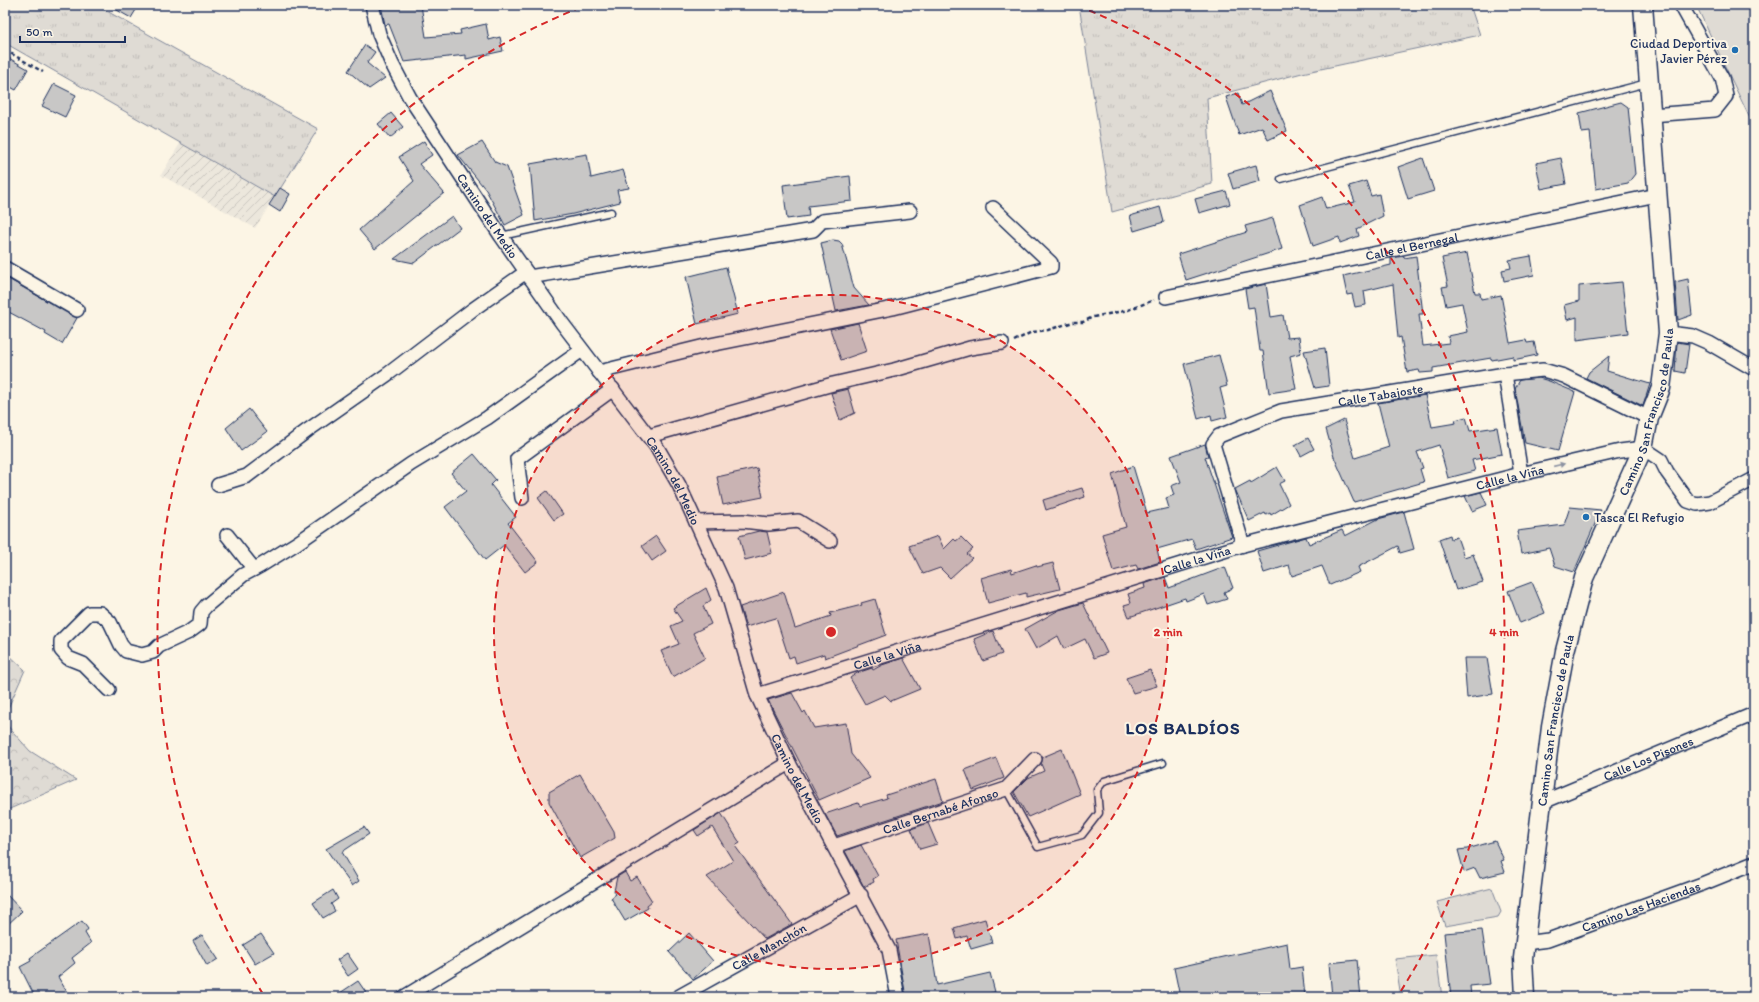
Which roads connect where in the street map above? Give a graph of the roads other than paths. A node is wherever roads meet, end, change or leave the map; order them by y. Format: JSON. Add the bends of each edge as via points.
{"nodes":[{"id":1,"x":372,"y":5,"type":"edge"},
{"id":2,"x":1643,"y":5,"type":"edge"},
{"id":3,"x":1681,"y":5,"type":"edge"},
{"id":4,"x":1650,"y":83,"type":"junction"},
{"id":5,"x":1651,"y":115,"type":"junction"},
{"id":6,"x":1281,"y":179,"type":"dead end"},
{"id":7,"x":1657,"y":195,"type":"junction"},
{"id":8,"x":993,"y":208,"type":"dead end"},
{"id":9,"x":910,"y":211,"type":"dead end"},
{"id":10,"x":611,"y":212,"type":"dead end"},
{"id":11,"x":501,"y":236,"type":"junction"},
{"id":12,"x":5,"y":268,"type":"edge"},
{"id":13,"x":528,"y":274,"type":"junction"},
{"id":14,"x":1166,"y":297,"type":"road end"},
{"id":15,"x":77,"y":310,"type":"dead end"},
{"id":16,"x":1668,"y":333,"type":"junction"},
{"id":17,"x":1002,"y":343,"type":"road end"},
{"id":18,"x":582,"y":350,"type":"junction"},
{"id":19,"x":1754,"y":369,"type":"edge"},
{"id":20,"x":599,"y":372,"type":"junction"},
{"id":21,"x":1505,"y":374,"type":"junction"},
{"id":22,"x":613,"y":390,"type":"junction"},
{"id":23,"x":1649,"y":418,"type":"junction"},
{"id":24,"x":649,"y":436,"type":"junction"},
{"id":25,"x":1643,"y":448,"type":"junction"},
{"id":26,"x":1521,"y":474,"type":"junction"},
{"id":27,"x":1754,"y":479,"type":"edge"},
{"id":28,"x":218,"y":484,"type":"dead end"},
{"id":29,"x":522,"y":498,"type":"dead end"},
{"id":30,"x":696,"y":522,"type":"junction"},
{"id":31,"x":227,"y":535,"type":"dead end"},
{"id":32,"x":830,"y":542,"type":"dead end"},
{"id":33,"x":1242,"y":545,"type":"junction"},
{"id":34,"x":254,"y":569,"type":"junction"},
{"id":35,"x":109,"y":690,"type":"dead end"},
{"id":36,"x":756,"y":695,"type":"junction"},
{"id":37,"x":1754,"y":714,"type":"edge"},
{"id":38,"x":1035,"y":759,"type":"dead end"},
{"id":39,"x":788,"y":763,"type":"junction"},
{"id":40,"x":1162,"y":763,"type":"dead end"},
{"id":41,"x":1006,"y":789,"type":"junction"},
{"id":42,"x":1542,"y":802,"type":"junction"},
{"id":43,"x":834,"y":846,"type":"junction"},
{"id":44,"x":1754,"y":863,"type":"edge"},
{"id":45,"x":861,"y":895,"type":"junction"},
{"id":46,"x":1525,"y":943,"type":"junction"},
{"id":47,"x":404,"y":997,"type":"edge"},
{"id":48,"x":678,"y":997,"type":"edge"},
{"id":49,"x":898,"y":997,"type":"edge"},
{"id":50,"x":1524,"y":997,"type":"edge"}],
"edges":[{"from":1,"to":11,"type":"street","name":"Camino del Medio","via":[[378,34],[410,98]]},
{"from":2,"to":4,"type":"main road","name":"Camino San Francisco de Paula"},
{"from":3,"to":5,"type":"street","via":[[1722,78],[1726,96],[1715,110]]},
{"from":4,"to":5,"type":"main road","name":"Camino San Francisco de Paula"},
{"from":4,"to":6,"type":"lane"},
{"from":5,"to":7,"type":"main road","name":"Camino San Francisco de Paula"},
{"from":7,"to":14,"type":"street","name":"Calle el Bernegal"},
{"from":7,"to":16,"type":"main road","name":"Camino San Francisco de Paula"},
{"from":8,"to":20,"type":"street","via":[[1051,263],[1051,267],[894,308],[705,346]]},
{"from":9,"to":13,"type":"street","via":[[822,221],[813,230]]},
{"from":10,"to":11,"type":"lane"},
{"from":11,"to":13,"type":"street","name":"Camino del Medio"},
{"from":12,"to":15,"type":"street"},
{"from":13,"to":18,"type":"street","name":"Camino del Medio"},
{"from":13,"to":28,"type":"street","via":[[472,310],[247,476]]},
{"from":16,"to":19,"type":"street","via":[[1693,336]]},
{"from":16,"to":23,"type":"main road","name":"Camino San Francisco de Paula","via":[[1661,388]]},
{"from":17,"to":24,"type":"street","via":[[970,348],[833,384]]},
{"from":18,"to":20,"type":"street","name":"Camino del Medio"},
{"from":18,"to":34,"type":"street","via":[[487,418],[411,464],[297,543]]},
{"from":20,"to":22,"type":"street","name":"Camino del Medio"},
{"from":21,"to":23,"type":"street","name":"Calle Tabajoste","via":[[1543,370],[1564,376]]},
{"from":21,"to":26,"type":"street"},
{"from":21,"to":33,"type":"street","name":"Calle Tabajoste","via":[[1281,412],[1219,436],[1214,444]]},
{"from":22,"to":24,"type":"street","name":"Camino del Medio"},
{"from":22,"to":29,"type":"street","via":[[517,459]]},
{"from":23,"to":25,"type":"main road","name":"Camino San Francisco de Paula"},
{"from":24,"to":30,"type":"street","name":"Camino del Medio","via":[[679,485]]},
{"from":26,"to":25,"type":"street","name":"Calle la Viña","one_way":true},
{"from":25,"to":27,"type":"street","via":[[1661,460],[1688,501],[1697,504],[1710,502]]},
{"from":25,"to":42,"type":"main road","name":"Camino San Francisco de Paula","via":[[1584,578],[1563,659]]},
{"from":26,"to":33,"type":"street","name":"Calle la Viña"},
{"from":30,"to":32,"type":"street","via":[[743,521],[769,524],[798,521]]},
{"from":30,"to":36,"type":"street","name":"Camino del Medio","via":[[726,588]]},
{"from":31,"to":34,"type":"street"},
{"from":33,"to":36,"type":"street","name":"Calle la Viña"},
{"from":34,"to":35,"type":"street","via":[[243,574],[211,600],[201,612],[200,624],[152,652],[142,655],[126,651],[110,622],[100,613],[89,613],[61,641],[61,650],[68,658],[83,664]]},
{"from":36,"to":39,"type":"street","name":"Camino del Medio"},
{"from":37,"to":42,"type":"street","name":"Calle Los Pisones"},
{"from":38,"to":41,"type":"street","name":"Calle Bernabé Afonso"},
{"from":39,"to":43,"type":"street","name":"Camino del Medio"},
{"from":39,"to":47,"type":"street"},
{"from":40,"to":41,"type":"lane","via":[[1104,780],[1097,790],[1099,813],[1082,835],[1038,847]]},
{"from":41,"to":43,"type":"street","name":"Calle Bernabé Afonso"},
{"from":42,"to":46,"type":"main road","name":"Camino San Francisco de Paula"},
{"from":43,"to":45,"type":"street","name":"Camino del Medio"},
{"from":44,"to":46,"type":"street","name":"Camino Las Haciendas","via":[[1548,940]]},
{"from":45,"to":48,"type":"street","name":"Calle Manchón"},
{"from":45,"to":49,"type":"street","name":"Camino del Medio","via":[[889,950]]},
{"from":46,"to":50,"type":"main road","name":"Camino San Francisco de Paula"}]}
